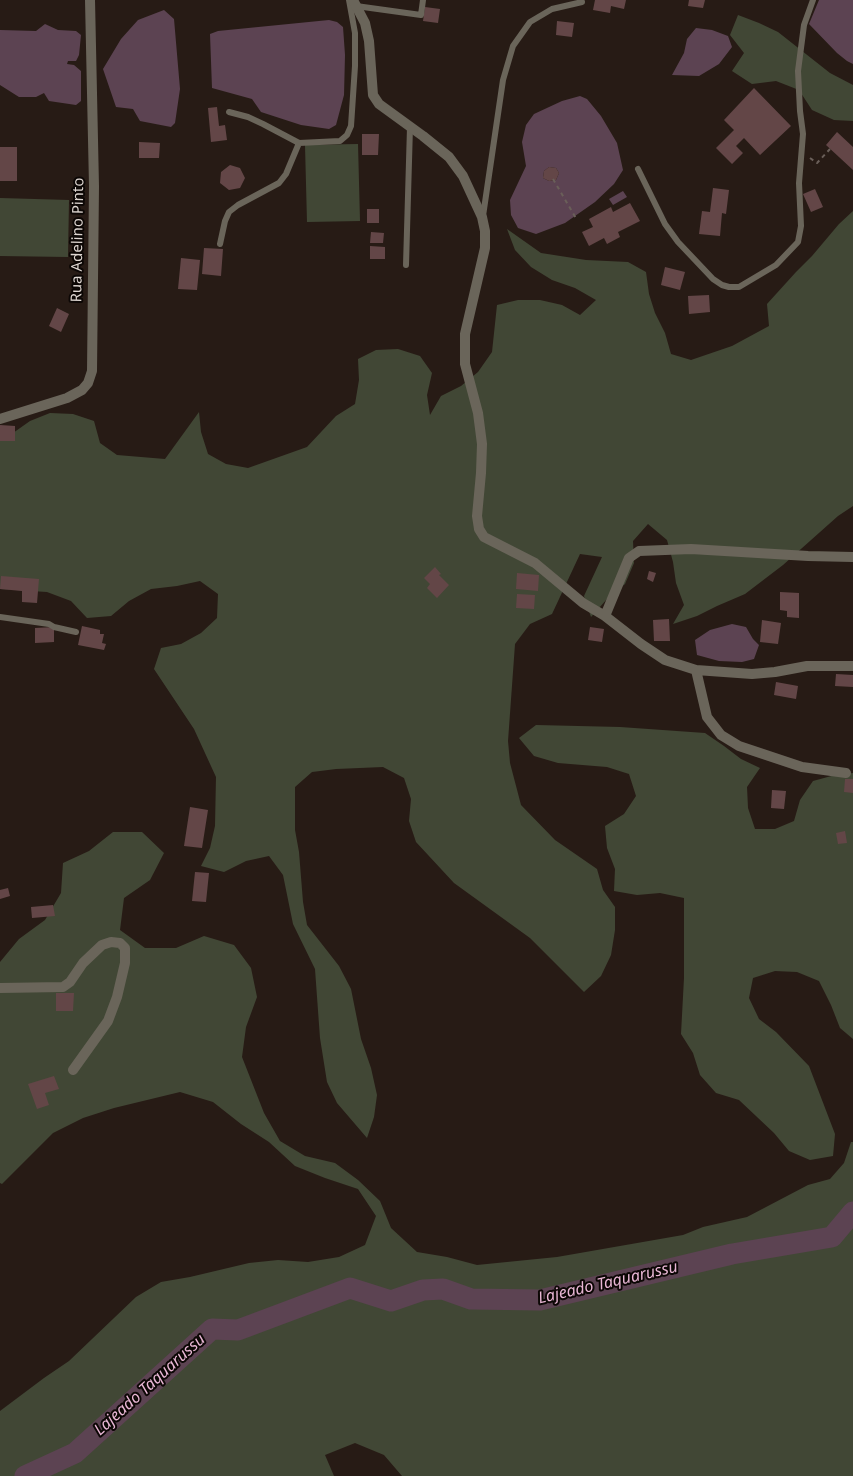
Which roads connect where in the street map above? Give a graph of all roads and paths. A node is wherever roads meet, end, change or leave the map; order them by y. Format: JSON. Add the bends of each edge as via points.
{"nodes":[{"id":1,"x":90,"y":0,"type":"edge"},
{"id":2,"x":423,"y":0,"type":"edge"},
{"id":3,"x":813,"y":0,"type":"edge"},
{"id":4,"x":352,"y":2,"type":"edge"},
{"id":5,"x":582,"y":2,"type":"dead end"},
{"id":6,"x":228,"y":112,"type":"dead end"},
{"id":7,"x":410,"y":127,"type":"junction"},
{"id":8,"x":299,"y":143,"type":"junction"},
{"id":9,"x":830,"y":149,"type":"dead end"},
{"id":10,"x":802,"y":153,"type":"junction"},
{"id":11,"x":638,"y":170,"type":"dead end"},
{"id":12,"x":554,"y":179,"type":"dead end"},
{"id":13,"x":482,"y":217,"type":"junction"},
{"id":14,"x":577,"y":220,"type":"dead end"},
{"id":15,"x":220,"y":244,"type":"dead end"},
{"id":16,"x":406,"y":265,"type":"dead end"},
{"id":17,"x":0,"y":419,"type":"edge"},
{"id":18,"x":853,"y":556,"type":"edge"},
{"id":19,"x":605,"y":616,"type":"junction"},
{"id":20,"x":0,"y":617,"type":"edge"},
{"id":21,"x":76,"y":632,"type":"dead end"},
{"id":22,"x":853,"y":666,"type":"edge"},
{"id":23,"x":696,"y":670,"type":"junction"},
{"id":24,"x":846,"y":772,"type":"dead end"},
{"id":25,"x":0,"y":988,"type":"edge"},
{"id":26,"x":73,"y":1070,"type":"dead end"}],
"edges":[{"from":1,"to":17,"type":"street","name":"Rua Adelino Pinto","via":[[94,186],[92,371],[82,390],[67,398]]},
{"from":2,"to":4,"type":"lane","via":[[421,15]]},
{"from":3,"to":10,"type":"lane","via":[[804,26],[798,70]]},
{"from":4,"to":7,"type":"street","via":[[365,23],[373,95],[379,104]]},
{"from":4,"to":8,"type":"lane","via":[[355,66],[351,126],[340,141]]},
{"from":5,"to":13,"type":"lane","via":[[552,9],[530,22],[513,46],[503,80]]},
{"from":6,"to":8,"type":"lane","via":[[248,117]]},
{"from":7,"to":13,"type":"street","via":[[449,157],[463,176]]},
{"from":7,"to":16,"type":"lane"},
{"from":8,"to":15,"type":"lane","via":[[279,183],[229,212]]},
{"from":9,"to":10,"type":"path","via":[[817,163]]},
{"from":10,"to":11,"type":"lane","via":[[798,242],[776,266],[739,287],[728,287],[713,279],[678,242],[665,224]]},
{"from":12,"to":14,"type":"path"},
{"from":13,"to":19,"type":"street","via":[[485,248],[465,341],[465,364],[478,412],[482,444],[479,529],[484,537],[535,563],[583,603]]},
{"from":18,"to":19,"type":"street","via":[[691,549],[639,552],[630,558]]},
{"from":19,"to":23,"type":"street","via":[[665,660]]},
{"from":20,"to":21,"type":"lane","via":[[49,624]]},
{"from":22,"to":23,"type":"street","via":[[807,666],[752,674]]},
{"from":23,"to":24,"type":"street","via":[[707,717],[721,736],[739,746],[802,766]]},
{"from":25,"to":26,"type":"street","via":[[63,987],[102,945],[120,943],[125,948],[125,963],[108,1021]]}]}
